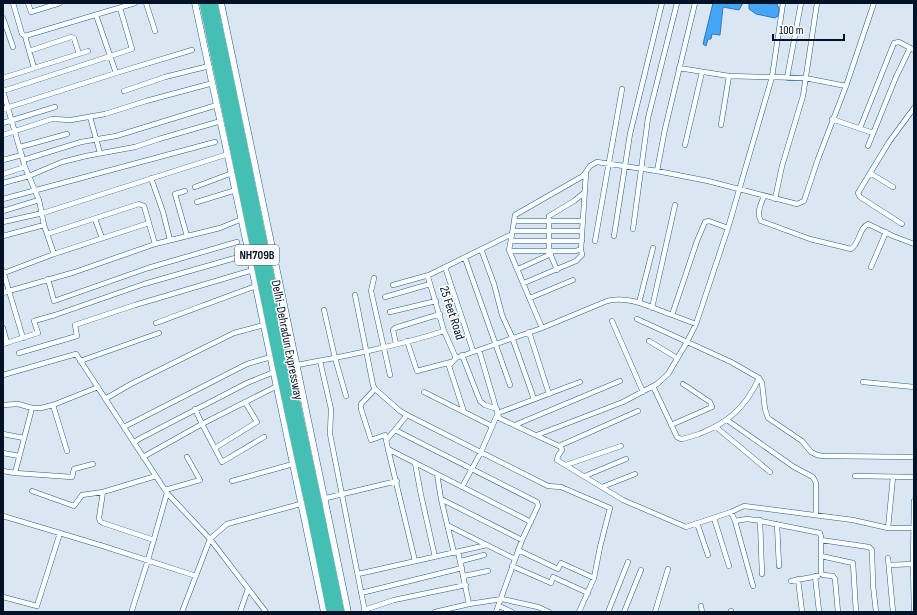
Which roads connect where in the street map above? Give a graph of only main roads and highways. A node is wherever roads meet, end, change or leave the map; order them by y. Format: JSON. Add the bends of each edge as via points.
{"nodes":[{"id":1,"x":204,"y":3,"type":"edge"},
{"id":2,"x":213,"y":3,"type":"edge"},
{"id":3,"x":331,"y":612,"type":"edge"},
{"id":4,"x":340,"y":612,"type":"edge"}],
"edges":[{"from":1,"to":3,"type":"highway","name":"Delhi-Dehradun Expressway","number":"NH709B","bridge":true},
{"from":2,"to":4,"type":"highway","name":"Delhi-Dehradun Expressway","number":"NH709B","bridge":true}]}
